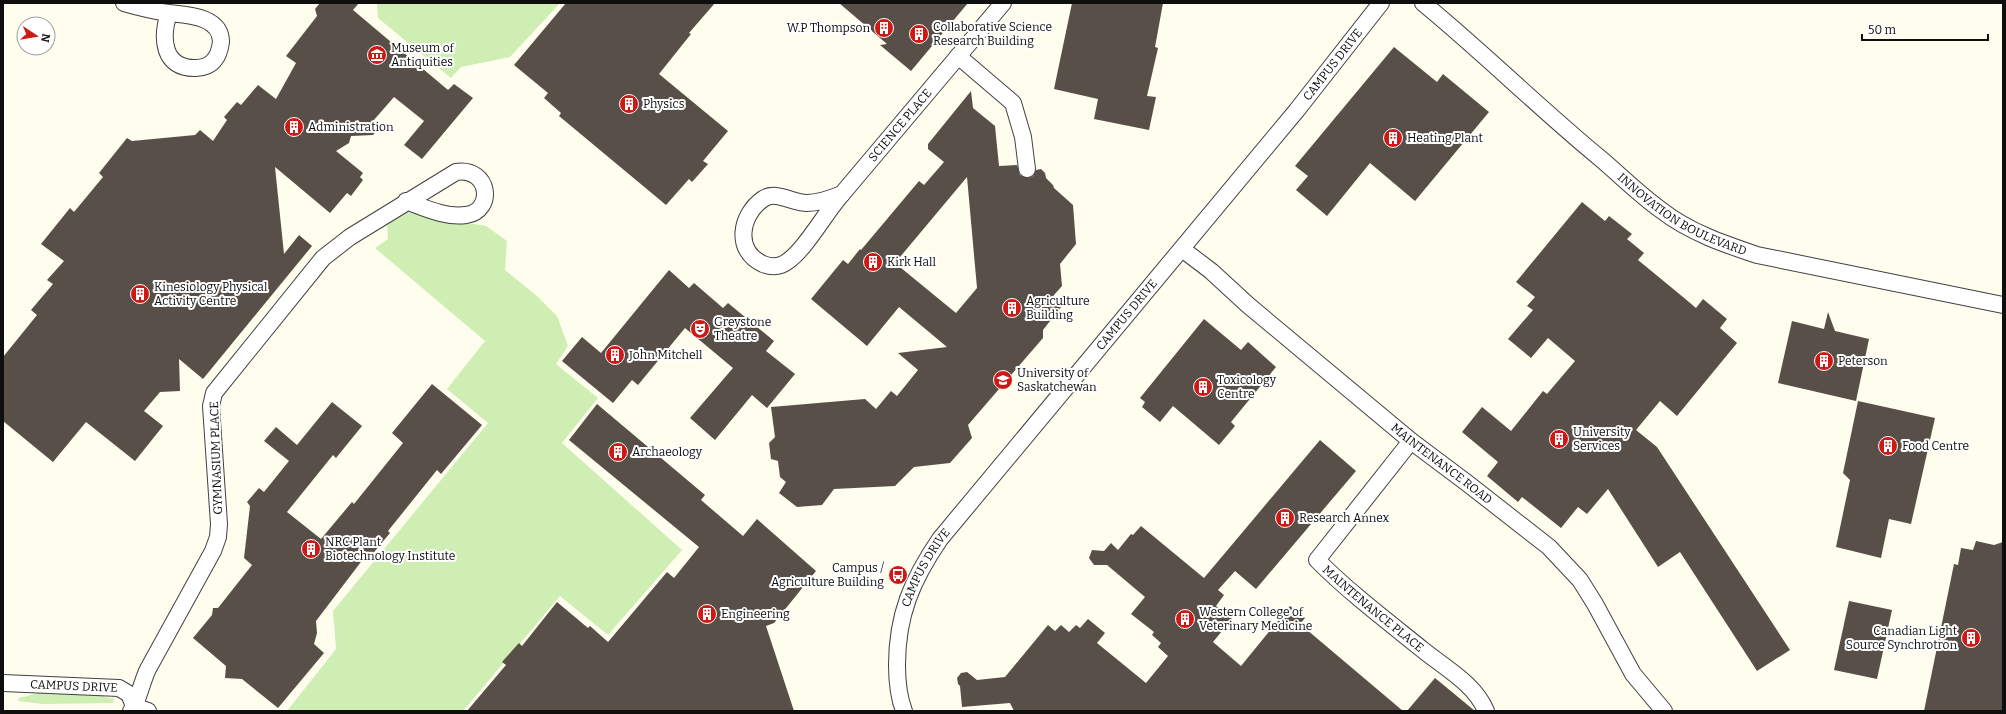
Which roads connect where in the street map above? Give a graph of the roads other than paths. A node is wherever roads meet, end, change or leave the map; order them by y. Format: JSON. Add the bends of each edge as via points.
{"nodes":[{"id":1,"x":124,"y":3,"type":"edge"},
{"id":2,"x":1003,"y":3,"type":"edge"},
{"id":3,"x":1382,"y":3,"type":"edge"},
{"id":4,"x":1423,"y":3,"type":"edge"},
{"id":5,"x":169,"y":13,"type":"dead end"},
{"id":6,"x":958,"y":56,"type":"junction"},
{"id":7,"x":1027,"y":169,"type":"dead end"},
{"id":8,"x":842,"y":194,"type":"junction"},
{"id":9,"x":406,"y":201,"type":"junction"},
{"id":10,"x":799,"y":203,"type":"junction"},
{"id":11,"x":814,"y":231,"type":"junction"},
{"id":12,"x":1182,"y":249,"type":"junction"},
{"id":13,"x":2003,"y":305,"type":"edge"},
{"id":14,"x":1411,"y":441,"type":"junction"},
{"id":15,"x":3,"y":683,"type":"edge"},
{"id":16,"x":138,"y":709,"type":"edge"},
{"id":17,"x":904,"y":711,"type":"edge"},
{"id":18,"x":1486,"y":711,"type":"edge"},
{"id":19,"x":1664,"y":711,"type":"edge"}],
"edges":[{"from":1,"to":5,"type":"street"},
{"from":2,"to":6,"type":"street","name":"SCIENCE PLACE"},
{"from":3,"to":12,"type":"street","name":"CAMPUS DRIVE"},
{"from":4,"to":13,"type":"street","name":"INNOVATION BOULEVARD","via":[[1554,121],[1661,210],[1691,229],[1757,254]]},
{"from":6,"to":7,"type":"street","via":[[1013,103],[1023,138]]},
{"from":6,"to":8,"type":"street","name":"SCIENCE PLACE"},
{"from":8,"to":10,"type":"street","name":"SCIENCE PLACE","via":[[823,202]]},
{"from":8,"to":11,"type":"street","name":"SCIENCE PLACE"},
{"from":9,"to":9,"type":"street","name":"GYMNASIUM PLACE","via":[[444,213],[460,215],[478,210],[484,201],[485,189],[480,179],[470,172],[456,172]]},
{"from":9,"to":16,"type":"street","name":"GYMNASIUM PLACE","via":[[350,237],[323,258],[214,393],[211,406],[218,537],[213,551],[141,683]]},
{"from":10,"to":11,"type":"street","via":[[807,210]]},
{"from":10,"to":11,"type":"street","name":"SCIENCE PLACE","via":[[772,195],[763,199],[746,219],[744,238],[749,253],[768,266],[781,266],[799,251]]},
{"from":12,"to":14,"type":"street","name":"MAINTENANCE ROAD"},
{"from":12,"to":17,"type":"street","name":"CAMPUS DRIVE","via":[[940,539],[930,555],[908,597],[901,619],[897,644],[897,676]]},
{"from":14,"to":18,"type":"street","name":"MAINTENANCE PLACE","via":[[1317,560],[1357,597],[1458,677],[1475,693]]},
{"from":14,"to":19,"type":"street","name":"MAINTENANCE ROAD","via":[[1519,522],[1574,573],[1595,604],[1633,674]]},
{"from":15,"to":16,"type":"street","name":"CAMPUS DRIVE","via":[[119,688],[129,694]]}]}
